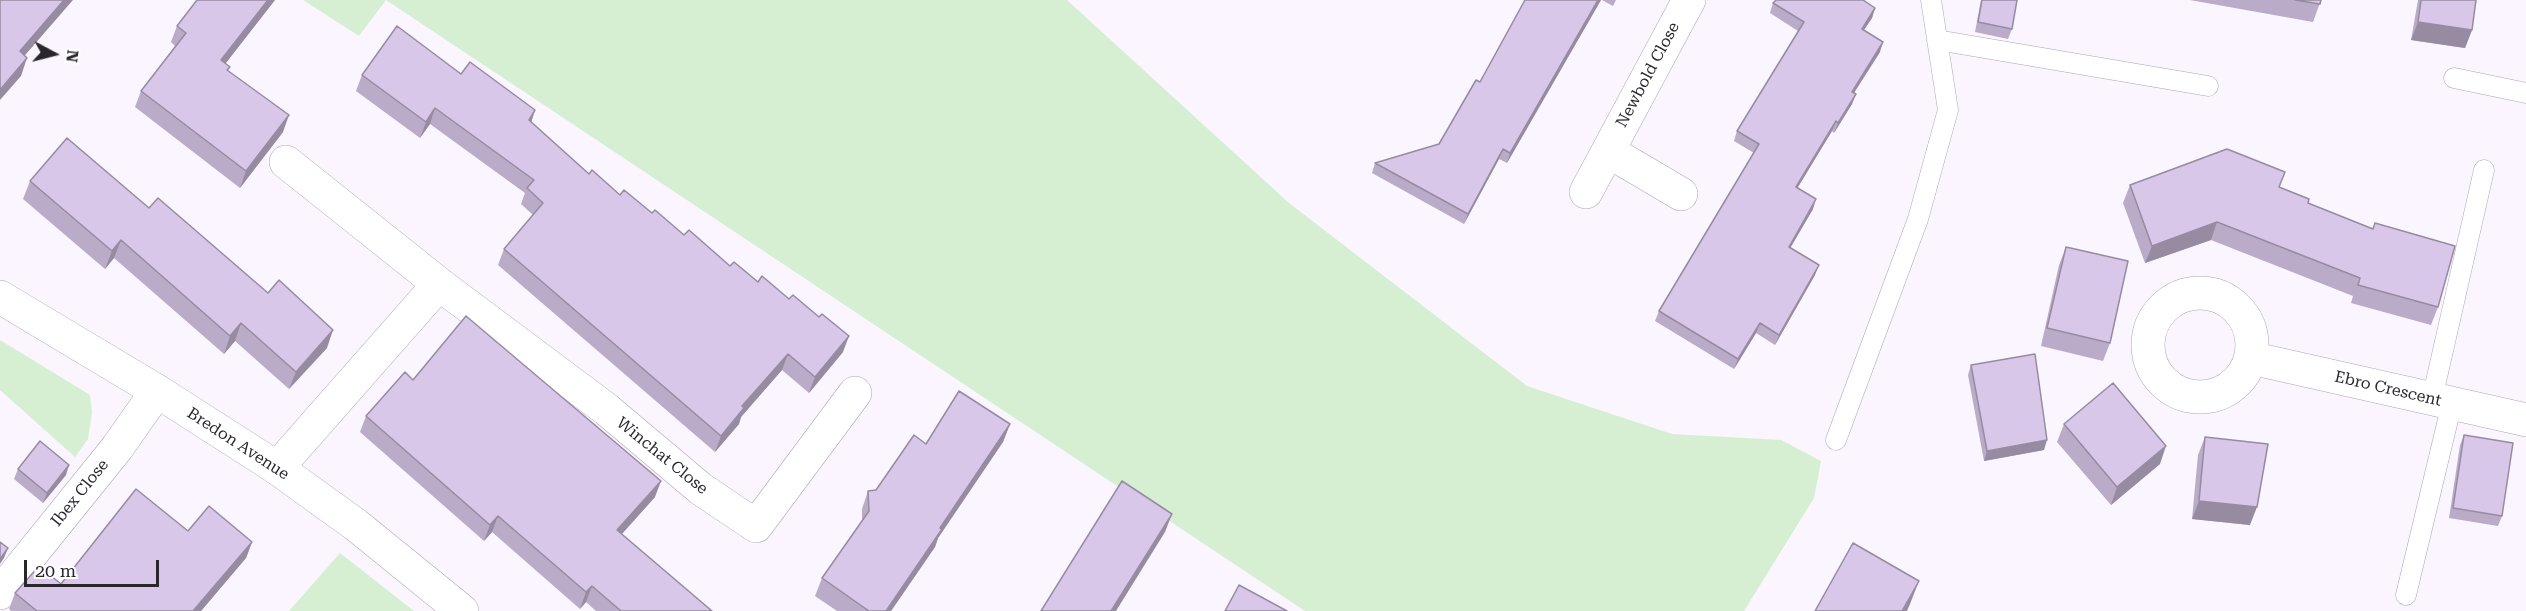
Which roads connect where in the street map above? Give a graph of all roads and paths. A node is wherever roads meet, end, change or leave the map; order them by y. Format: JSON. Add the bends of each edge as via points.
{"nodes":[{"id":1,"x":1689,"y":0,"type":"edge"},
{"id":2,"x":1930,"y":0,"type":"edge"},
{"id":3,"x":1937,"y":40,"type":"junction"},
{"id":4,"x":2454,"y":78,"type":"dead end"},
{"id":5,"x":2208,"y":86,"type":"dead end"},
{"id":6,"x":2526,"y":93,"type":"edge"},
{"id":7,"x":1608,"y":151,"type":"junction"},
{"id":8,"x":286,"y":162,"type":"dead end"},
{"id":9,"x":2484,"y":170,"type":"dead end"},
{"id":10,"x":1586,"y":192,"type":"dead end"},
{"id":11,"x":1681,"y":194,"type":"dead end"},
{"id":12,"x":439,"y":284,"type":"junction"},
{"id":13,"x":0,"y":297,"type":"edge"},
{"id":14,"x":2251,"y":358,"type":"dead end"},
{"id":15,"x":157,"y":391,"type":"junction"},
{"id":16,"x":855,"y":393,"type":"dead end"},
{"id":17,"x":2442,"y":401,"type":"junction"},
{"id":18,"x":2526,"y":420,"type":"edge"},
{"id":19,"x":1836,"y":440,"type":"dead end"},
{"id":20,"x":277,"y":468,"type":"junction"},
{"id":21,"x":0,"y":593,"type":"edge"},
{"id":22,"x":2406,"y":595,"type":"dead end"},
{"id":23,"x":462,"y":611,"type":"edge"}],
"edges":[{"from":1,"to":7,"type":"street","name":"Newbold Close"},
{"from":2,"to":3,"type":"lane"},
{"from":3,"to":5,"type":"lane"},
{"from":3,"to":19,"type":"lane","via":[[1948,110],[1918,219]]},
{"from":4,"to":6,"type":"lane"},
{"from":7,"to":10,"type":"street","name":"Newbold Close"},
{"from":7,"to":11,"type":"street"},
{"from":8,"to":12,"type":"street","name":"Winchat Close"},
{"from":9,"to":17,"type":"lane"},
{"from":12,"to":16,"type":"street","name":"Winchat Close","via":[[606,409],[701,489],[756,526]]},
{"from":12,"to":20,"type":"street"},
{"from":13,"to":15,"type":"street","name":"Bredon Avenue"},
{"from":14,"to":17,"type":"street","name":"Ebro Crescent"},
{"from":15,"to":20,"type":"street","name":"Bredon Avenue"},
{"from":15,"to":21,"type":"street","name":"Ibex Close","via":[[117,448]]},
{"from":17,"to":18,"type":"street","name":"Ebro Crescent"},
{"from":17,"to":22,"type":"lane"},
{"from":20,"to":23,"type":"street","name":"Bredon Avenue","via":[[356,525]]}]}
